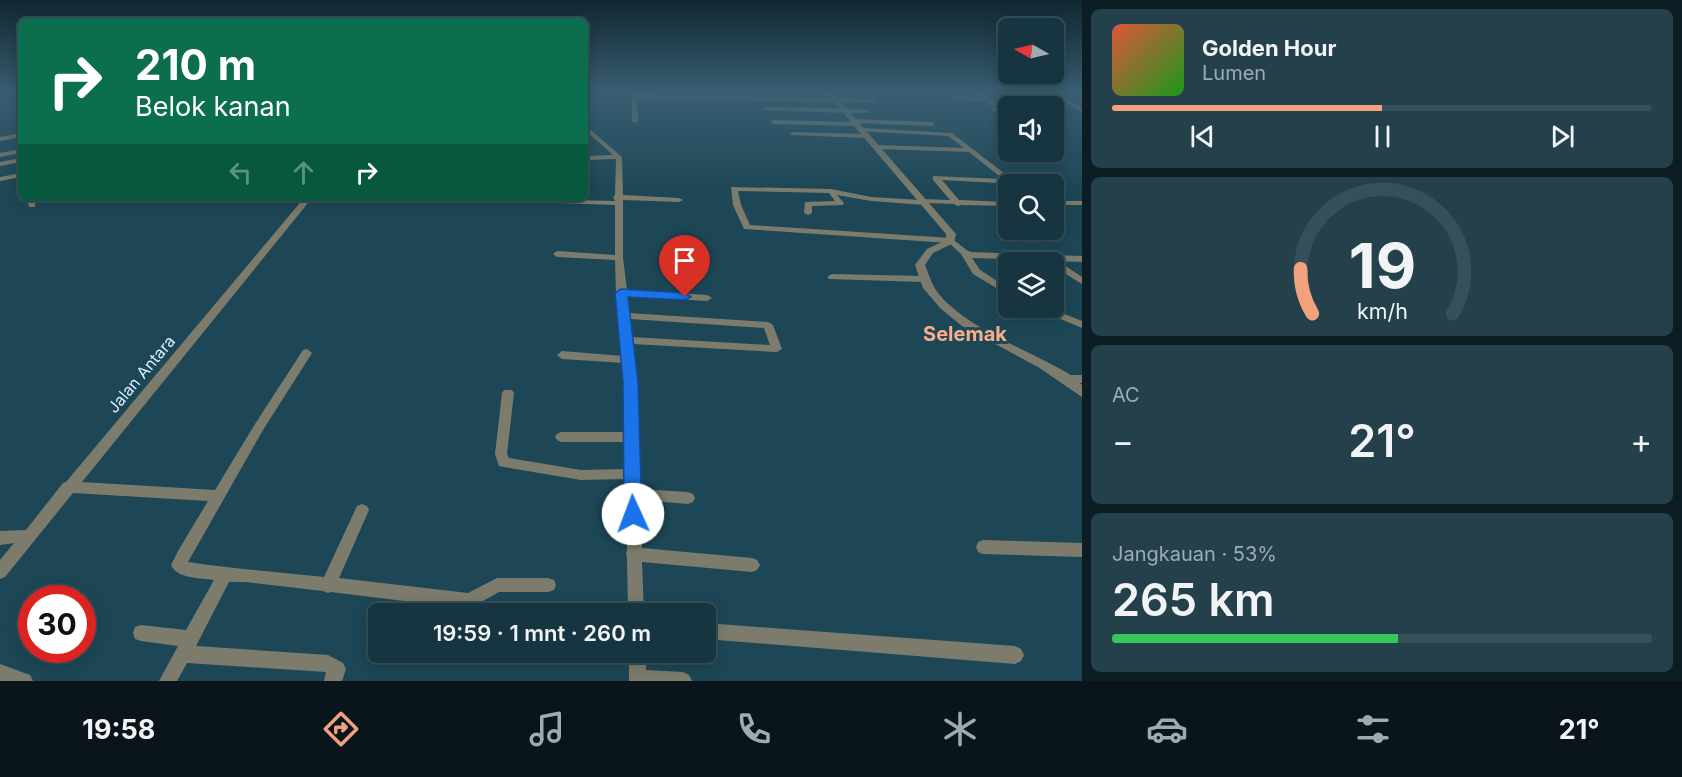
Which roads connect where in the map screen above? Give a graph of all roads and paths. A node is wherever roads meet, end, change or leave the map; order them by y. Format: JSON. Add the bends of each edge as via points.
{"nodes":[{"id":1,"x":857,"y":125,"type":"edge"},
{"id":2,"x":588,"y":130,"type":"edge"},
{"id":3,"x":865,"y":133,"type":"junction"},
{"id":4,"x":793,"y":134,"type":"dead end"},
{"id":5,"x":18,"y":136,"type":"edge"},
{"id":6,"x":0,"y":139,"type":"edge"},
{"id":7,"x":877,"y":147,"type":"junction"},
{"id":8,"x":968,"y":150,"type":"junction"},
{"id":9,"x":18,"y":152,"type":"edge"},
{"id":10,"x":0,"y":155,"type":"edge"},
{"id":11,"x":619,"y":157,"type":"junction"},
{"id":12,"x":588,"y":159,"type":"edge"},
{"id":13,"x":18,"y":161,"type":"edge"},
{"id":14,"x":0,"y":164,"type":"edge"},
{"id":15,"x":1000,"y":174,"type":"edge"},
{"id":16,"x":18,"y":176,"type":"edge"},
{"id":17,"x":0,"y":179,"type":"edge"},
{"id":18,"x":998,"y":182,"type":"edge"},
{"id":19,"x":831,"y":191,"type":"junction"},
{"id":20,"x":588,"y":200,"type":"edge"},
{"id":21,"x":617,"y":200,"type":"junction"},
{"id":22,"x":679,"y":200,"type":"dead end"},
{"id":23,"x":306,"y":201,"type":"edge"},
{"id":24,"x":924,"y":202,"type":"junction"},
{"id":25,"x":1064,"y":203,"type":"edge"},
{"id":26,"x":1082,"y":203,"type":"edge"},
{"id":27,"x":958,"y":204,"type":"junction"},
{"id":28,"x":998,"y":204,"type":"edge"},
{"id":29,"x":808,"y":213,"type":"dead end"},
{"id":30,"x":951,"y":241,"type":"junction"},
{"id":31,"x":965,"y":253,"type":"junction"},
{"id":32,"x":557,"y":254,"type":"dead end"},
{"id":33,"x":998,"y":255,"type":"edge"},
{"id":34,"x":619,"y":258,"type":"junction"},
{"id":35,"x":1064,"y":258,"type":"edge"},
{"id":36,"x":1082,"y":259,"type":"edge"},
{"id":37,"x":1064,"y":269,"type":"edge"},
{"id":38,"x":832,"y":277,"type":"dead end"},
{"id":39,"x":924,"y":279,"type":"junction"},
{"id":40,"x":1082,"y":281,"type":"edge"},
{"id":41,"x":998,"y":286,"type":"edge"},
{"id":42,"x":621,"y":293,"type":"junction"},
{"id":43,"x":706,"y":298,"type":"dead end"},
{"id":44,"x":624,"y":316,"type":"junction"},
{"id":45,"x":1064,"y":317,"type":"edge"},
{"id":46,"x":1082,"y":325,"type":"edge"},
{"id":47,"x":626,"y":340,"type":"junction"},
{"id":48,"x":307,"y":353,"type":"dead end"},
{"id":49,"x":562,"y":355,"type":"dead end"},
{"id":50,"x":628,"y":360,"type":"junction"},
{"id":51,"x":1068,"y":379,"type":"junction"},
{"id":52,"x":1082,"y":379,"type":"edge"},
{"id":53,"x":1082,"y":392,"type":"edge"},
{"id":54,"x":508,"y":393,"type":"dead end"},
{"id":55,"x":561,"y":437,"type":"dead end"},
{"id":56,"x":630,"y":437,"type":"junction"},
{"id":57,"x":631,"y":474,"type":"junction"},
{"id":58,"x":68,"y":488,"type":"junction"},
{"id":59,"x":632,"y":494,"type":"junction"},
{"id":60,"x":217,"y":496,"type":"junction"},
{"id":61,"x":688,"y":498,"type":"dead end"},
{"id":62,"x":362,"y":510,"type":"dead end"},
{"id":63,"x":27,"y":537,"type":"junction"},
{"id":64,"x":0,"y":538,"type":"edge"},
{"id":65,"x":983,"y":547,"type":"dead end"},
{"id":66,"x":1082,"y":550,"type":"edge"},
{"id":67,"x":633,"y":554,"type":"junction"},
{"id":68,"x":752,"y":565,"type":"dead end"},
{"id":69,"x":0,"y":572,"type":"edge"},
{"id":70,"x":225,"y":575,"type":"junction"},
{"id":71,"x":548,"y":585,"type":"dead end"},
{"id":72,"x":328,"y":586,"type":"junction"},
{"id":73,"x":635,"y":603,"type":"edge"},
{"id":74,"x":716,"y":632,"type":"edge"},
{"id":75,"x":141,"y":633,"type":"dead end"},
{"id":76,"x":187,"y":647,"type":"junction"},
{"id":77,"x":1015,"y":655,"type":"dead end"},
{"id":78,"x":638,"y":663,"type":"edge"},
{"id":79,"x":0,"y":674,"type":"edge"},
{"id":80,"x":638,"y":680,"type":"edge"},
{"id":81,"x":24,"y":681,"type":"edge"},
{"id":82,"x":168,"y":681,"type":"edge"},
{"id":83,"x":333,"y":681,"type":"edge"},
{"id":84,"x":683,"y":681,"type":"edge"}],
"edges":[{"from":1,"to":3,"type":"street"},
{"from":2,"to":11,"type":"street"},
{"from":3,"to":4,"type":"street"},
{"from":3,"to":7,"type":"street"},
{"from":3,"to":8,"type":"street","via":[[950,134]]},
{"from":5,"to":6,"type":"street"},
{"from":7,"to":8,"type":"street"},
{"from":7,"to":24,"type":"street"},
{"from":8,"to":15,"type":"street"},
{"from":9,"to":10,"type":"street"},
{"from":11,"to":12,"type":"street"},
{"from":11,"to":21,"type":"street"},
{"from":13,"to":14,"type":"street"},
{"from":16,"to":17,"type":"street"},
{"from":18,"to":27,"type":"street","via":[[936,178]]},
{"from":19,"to":24,"type":"street","via":[[871,199]]},
{"from":19,"to":29,"type":"street","via":[[840,203],[808,204]]},
{"from":19,"to":30,"type":"street","via":[[734,189],[747,227]]},
{"from":20,"to":21,"type":"street"},
{"from":21,"to":22,"type":"street"},
{"from":21,"to":34,"type":"street"},
{"from":23,"to":58,"type":"street","name":"Jalan Antara"},
{"from":24,"to":27,"type":"street"},
{"from":24,"to":30,"type":"street","via":[[951,234]]},
{"from":25,"to":26,"type":"street"},
{"from":27,"to":28,"type":"street"},
{"from":30,"to":31,"type":"street"},
{"from":30,"to":39,"type":"street","via":[[936,247],[922,260]]},
{"from":31,"to":33,"type":"street"},
{"from":31,"to":41,"type":"street","via":[[976,272]]},
{"from":32,"to":34,"type":"street"},
{"from":34,"to":42,"type":"street"},
{"from":35,"to":36,"type":"street"},
{"from":37,"to":40,"type":"street"},
{"from":38,"to":39,"type":"street"},
{"from":39,"to":51,"type":"street","via":[[936,296],[987,336]]},
{"from":42,"to":43,"type":"street"},
{"from":42,"to":44,"type":"street"},
{"from":44,"to":47,"type":"street"},
{"from":44,"to":47,"type":"street","via":[[768,325],[777,349]]},
{"from":45,"to":46,"type":"street"},
{"from":47,"to":50,"type":"street"},
{"from":48,"to":60,"type":"street"},
{"from":49,"to":50,"type":"street"},
{"from":50,"to":56,"type":"street"},
{"from":51,"to":52,"type":"street"},
{"from":51,"to":53,"type":"street"},
{"from":54,"to":57,"type":"street","via":[[501,454],[504,462],[581,475]]},
{"from":55,"to":56,"type":"street"},
{"from":56,"to":57,"type":"street"},
{"from":57,"to":59,"type":"street"},
{"from":58,"to":60,"type":"street"},
{"from":58,"to":63,"type":"street","name":"Jalan Antara"},
{"from":59,"to":61,"type":"street"},
{"from":59,"to":67,"type":"street"},
{"from":60,"to":70,"type":"street","via":[[179,565]]},
{"from":62,"to":72,"type":"street"},
{"from":63,"to":64,"type":"street"},
{"from":63,"to":69,"type":"street","name":"Jalan Antara"},
{"from":65,"to":66,"type":"street"},
{"from":67,"to":68,"type":"street"},
{"from":67,"to":73,"type":"street"},
{"from":70,"to":72,"type":"street"},
{"from":70,"to":76,"type":"street"},
{"from":71,"to":72,"type":"street","via":[[496,585],[468,601]]},
{"from":74,"to":77,"type":"street"},
{"from":75,"to":76,"type":"street"},
{"from":76,"to":82,"type":"street"},
{"from":76,"to":83,"type":"street","via":[[328,664],[337,669]]},
{"from":78,"to":80,"type":"street"},
{"from":79,"to":81,"type":"street"},
{"from":80,"to":84,"type":"street"}]}
